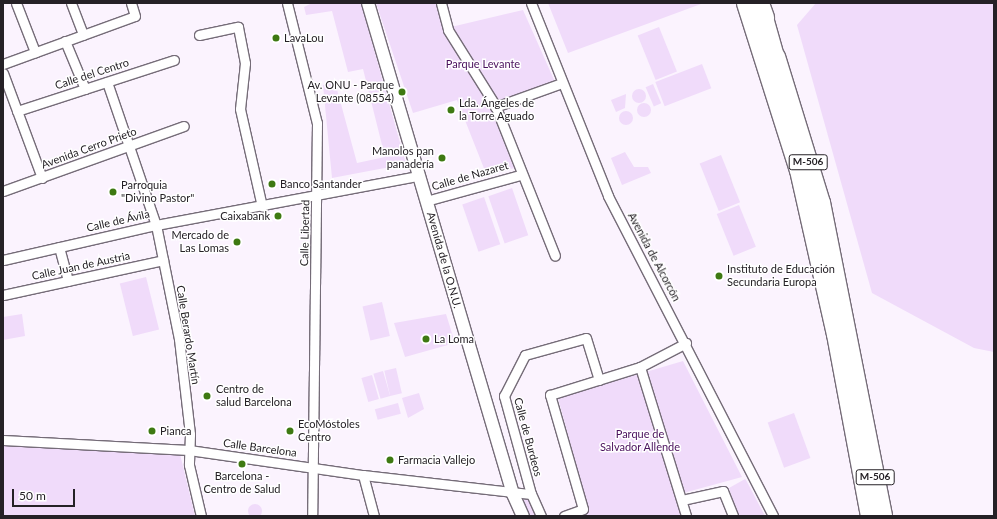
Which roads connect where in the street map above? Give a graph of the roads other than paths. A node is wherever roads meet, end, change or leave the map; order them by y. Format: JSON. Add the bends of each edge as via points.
{"nodes":[{"id":1,"x":16,"y":3,"type":"edge"},
{"id":2,"x":71,"y":3,"type":"edge"},
{"id":3,"x":131,"y":3,"type":"edge"},
{"id":4,"x":287,"y":3,"type":"edge"},
{"id":5,"x":368,"y":3,"type":"edge"},
{"id":6,"x":440,"y":3,"type":"edge"},
{"id":7,"x":531,"y":3,"type":"edge"},
{"id":8,"x":745,"y":3,"type":"edge"},
{"id":9,"x":762,"y":8,"type":"edge"},
{"id":10,"x":83,"y":35,"type":"junction"},
{"id":11,"x":199,"y":35,"type":"dead end"},
{"id":12,"x":65,"y":42,"type":"junction"},
{"id":13,"x":35,"y":52,"type":"junction"},
{"id":14,"x":776,"y":56,"type":"joint"},
{"id":15,"x":174,"y":60,"type":"dead end"},
{"id":16,"x":3,"y":64,"type":"edge"},
{"id":17,"x":3,"y":73,"type":"edge"},
{"id":18,"x":107,"y":82,"type":"junction"},
{"id":19,"x":562,"y":82,"type":"junction"},
{"id":20,"x":85,"y":89,"type":"junction"},
{"id":21,"x":496,"y":107,"type":"junction"},
{"id":22,"x":17,"y":111,"type":"junction"},
{"id":23,"x":184,"y":126,"type":"dead end"},
{"id":24,"x":131,"y":145,"type":"junction"},
{"id":25,"x":520,"y":174,"type":"junction"},
{"id":26,"x":419,"y":176,"type":"junction"},
{"id":27,"x":42,"y":178,"type":"junction"},
{"id":28,"x":3,"y":191,"type":"edge"},
{"id":29,"x":318,"y":193,"type":"junction"},
{"id":30,"x":426,"y":201,"type":"junction"},
{"id":31,"x":262,"y":207,"type":"junction"},
{"id":32,"x":156,"y":225,"type":"junction"},
{"id":33,"x":59,"y":247,"type":"junction"},
{"id":34,"x":555,"y":256,"type":"dead end"},
{"id":35,"x":3,"y":260,"type":"edge"},
{"id":36,"x":163,"y":260,"type":"junction"},
{"id":37,"x":68,"y":281,"type":"junction"},
{"id":38,"x":3,"y":295,"type":"edge"},
{"id":39,"x":686,"y":343,"type":"junction"},
{"id":40,"x":640,"y":367,"type":"junction"},
{"id":41,"x":599,"y":380,"type":"junction"},
{"id":42,"x":868,"y":438,"type":"junction"},
{"id":43,"x":3,"y":440,"type":"edge"},
{"id":44,"x":189,"y":450,"type":"junction"},
{"id":45,"x":313,"y":468,"type":"junction"},
{"id":46,"x":363,"y":475,"type":"junction"},
{"id":47,"x":513,"y":494,"type":"junction"},
{"id":48,"x":531,"y":494,"type":"junction"},
{"id":49,"x":682,"y":500,"type":"junction"},
{"id":50,"x":868,"y":513,"type":"edge"},
{"id":51,"x":201,"y":516,"type":"edge"},
{"id":52,"x":312,"y":516,"type":"edge"},
{"id":53,"x":374,"y":516,"type":"edge"},
{"id":54,"x":523,"y":516,"type":"edge"},
{"id":55,"x":541,"y":516,"type":"edge"},
{"id":56,"x":564,"y":516,"type":"edge"},
{"id":57,"x":686,"y":516,"type":"edge"},
{"id":58,"x":733,"y":516,"type":"edge"},
{"id":59,"x":773,"y":516,"type":"edge"},
{"id":60,"x":883,"y":516,"type":"edge"},
{"id":61,"x":889,"y":516,"type":"edge"}],
"edges":[{"from":1,"to":13,"type":"street"},
{"from":2,"to":10,"type":"street"},
{"from":3,"to":10,"type":"street","via":[[135,16]]},
{"from":4,"to":29,"type":"street","name":"Calle Libertad","via":[[317,123]]},
{"from":5,"to":26,"type":"street","name":"Avenida de la O.N.U."},
{"from":6,"to":21,"type":"street","name":"Calle de Nazaret","via":[[448,30]]},
{"from":7,"to":19,"type":"street","name":"Avenida de Alcorcón"},
{"from":8,"to":50,"type":"highway","number":"M-506","via":[[798,170],[835,334]]},
{"from":9,"to":14,"type":"main road","number":"M-506"},
{"from":10,"to":12,"type":"street"},
{"from":11,"to":31,"type":"street","via":[[238,27],[245,63],[240,109]]},
{"from":12,"to":13,"type":"street"},
{"from":12,"to":20,"type":"street"},
{"from":13,"to":16,"type":"street"},
{"from":14,"to":42,"type":"highway","number":"M-506","via":[[821,202]]},
{"from":15,"to":18,"type":"street","name":"Calle del Centro"},
{"from":17,"to":22,"type":"street"},
{"from":18,"to":20,"type":"street","name":"Calle del Centro"},
{"from":18,"to":24,"type":"street","name":"Calle Berardo Martín"},
{"from":19,"to":21,"type":"street"},
{"from":19,"to":39,"type":"street","name":"Avenida de Alcorcón","via":[[608,196]]},
{"from":20,"to":22,"type":"street","name":"Calle del Centro"},
{"from":21,"to":25,"type":"street","name":"Calle de Nazaret"},
{"from":22,"to":27,"type":"street"},
{"from":23,"to":24,"type":"street","name":"Avenida Cerro Prieto"},
{"from":24,"to":27,"type":"street","name":"Avenida Cerro Prieto"},
{"from":24,"to":32,"type":"street","name":"Calle Berardo Martín"},
{"from":25,"to":30,"type":"street","name":"Calle de Nazaret"},
{"from":25,"to":34,"type":"street","name":"Calle de Nazaret"},
{"from":26,"to":29,"type":"street","name":"Calle de Ávila"},
{"from":26,"to":30,"type":"street","name":"Avenida de la O.N.U."},
{"from":27,"to":28,"type":"street","name":"Avenida Cerro Prieto"},
{"from":29,"to":31,"type":"street","name":"Calle de Ávila"},
{"from":29,"to":45,"type":"street","name":"Calle Libertad"},
{"from":30,"to":47,"type":"street","name":"Avenida de la O.N.U."},
{"from":31,"to":32,"type":"street","name":"Calle de Ávila"},
{"from":32,"to":33,"type":"street","name":"Calle de Ávila"},
{"from":32,"to":36,"type":"street","name":"Calle Berardo Martín"},
{"from":33,"to":35,"type":"street","name":"Calle de Ávila"},
{"from":33,"to":37,"type":"street"},
{"from":36,"to":37,"type":"street","name":"Calle Juan de Austria"},
{"from":36,"to":44,"type":"street","name":"Calle Berardo Martín","via":[[179,339]]},
{"from":37,"to":38,"type":"street","name":"Calle Juan de Austria"},
{"from":39,"to":40,"type":"street"},
{"from":39,"to":59,"type":"street","name":"Avenida de Alcorcón"},
{"from":40,"to":41,"type":"street"},
{"from":40,"to":49,"type":"street"},
{"from":41,"to":48,"type":"street","name":"Calle de Burdeos","via":[[586,338],[525,355],[504,396]]},
{"from":41,"to":56,"type":"street","via":[[550,395],[583,509]]},
{"from":42,"to":60,"type":"highway","number":"M-506"},
{"from":42,"to":61,"type":"highway"},
{"from":43,"to":44,"type":"street","name":"Calle Barcelona"},
{"from":44,"to":45,"type":"street","name":"Calle Barcelona"},
{"from":44,"to":51,"type":"street","name":"Calle Berardo Martín","via":[[189,465]]},
{"from":45,"to":46,"type":"street","name":"Calle Barcelona"},
{"from":45,"to":52,"type":"street","name":"Calle Libertad"},
{"from":46,"to":47,"type":"street","name":"Calle Barcelona"},
{"from":46,"to":53,"type":"street"},
{"from":47,"to":48,"type":"street","name":"Calle de Burdeos"},
{"from":47,"to":54,"type":"street","name":"Avenida de la O.N.U."},
{"from":48,"to":55,"type":"street","name":"Calle de Burdeos"},
{"from":49,"to":57,"type":"street"},
{"from":49,"to":58,"type":"street","via":[[723,491]]}]}
